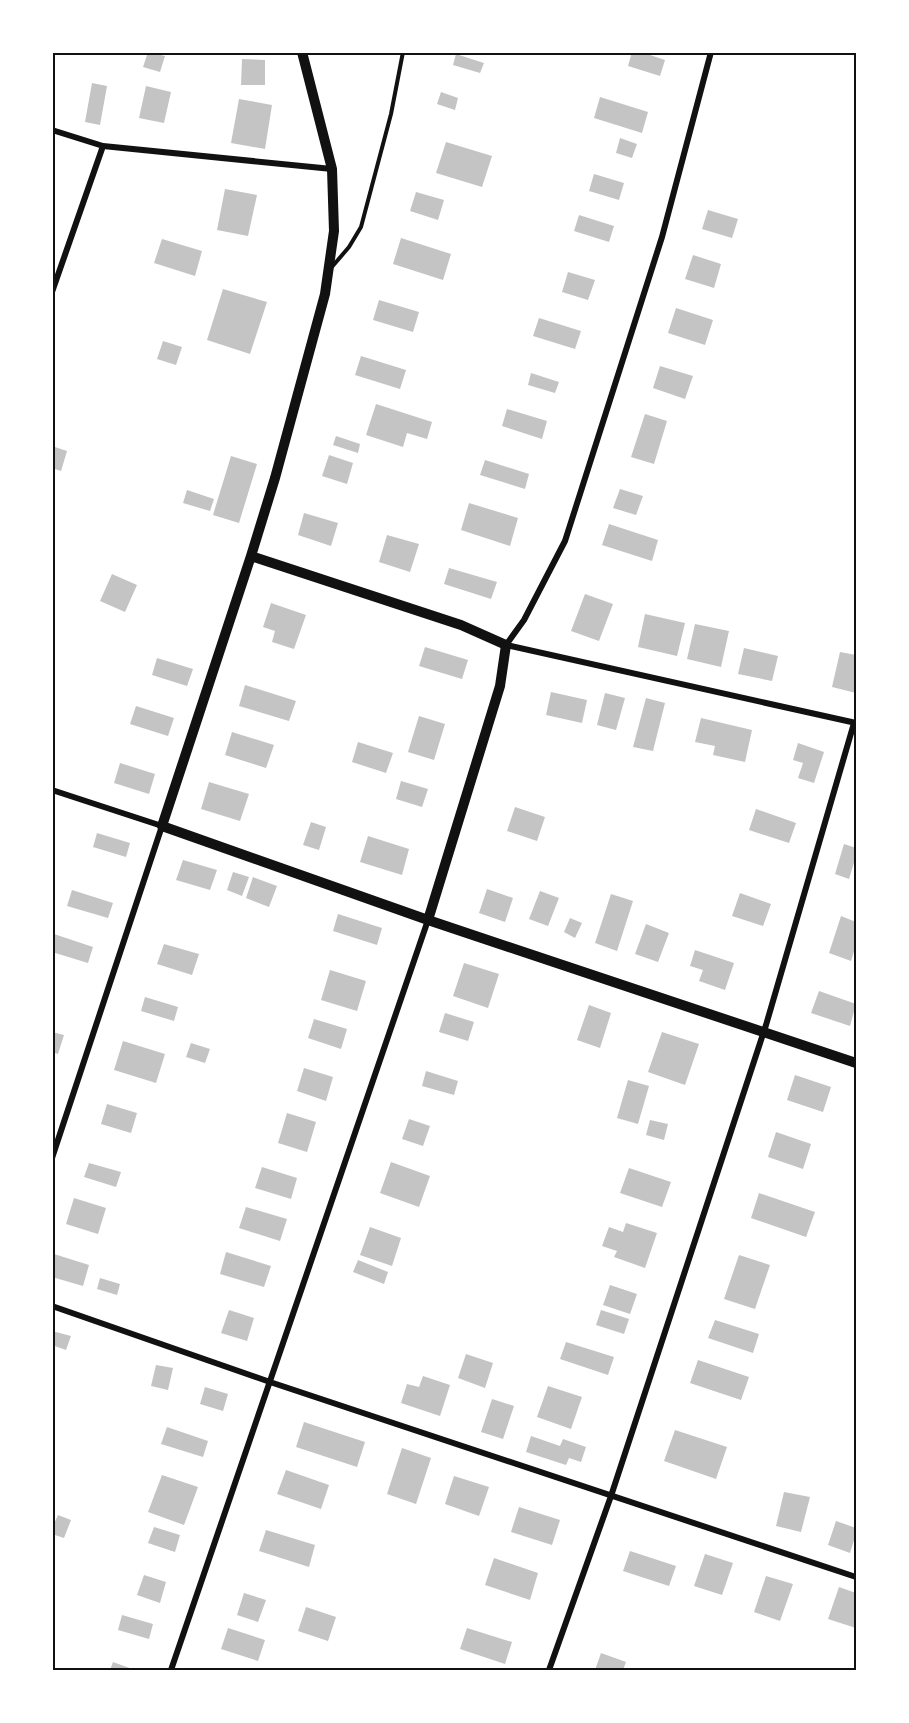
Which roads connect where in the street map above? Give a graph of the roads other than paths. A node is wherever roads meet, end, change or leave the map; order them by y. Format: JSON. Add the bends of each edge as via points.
{"nodes":[{"id":1,"x":302,"y":52,"type":"edge"},
{"id":2,"x":404,"y":52,"type":"edge"},
{"id":3,"x":711,"y":52,"type":"edge"},
{"id":4,"x":52,"y":130,"type":"edge"},
{"id":5,"x":103,"y":146,"type":"junction"},
{"id":6,"x":332,"y":170,"type":"junction"},
{"id":7,"x":328,"y":272,"type":"junction"},
{"id":8,"x":52,"y":292,"type":"edge"},
{"id":9,"x":251,"y":556,"type":"junction"},
{"id":10,"x":506,"y":645,"type":"junction"},
{"id":11,"x":855,"y":723,"type":"edge"},
{"id":12,"x":52,"y":790,"type":"edge"},
{"id":13,"x":162,"y":826,"type":"junction"},
{"id":14,"x":428,"y":920,"type":"junction"},
{"id":15,"x":764,"y":1032,"type":"junction"},
{"id":16,"x":856,"y":1063,"type":"edge"},
{"id":17,"x":52,"y":1158,"type":"edge"},
{"id":18,"x":52,"y":1306,"type":"edge"},
{"id":19,"x":270,"y":1382,"type":"junction"},
{"id":20,"x":611,"y":1496,"type":"junction"},
{"id":21,"x":856,"y":1577,"type":"edge"},
{"id":22,"x":171,"y":1671,"type":"edge"},
{"id":23,"x":549,"y":1671,"type":"edge"}],
"edges":[{"from":1,"to":6,"type":"main road"},
{"from":2,"to":7,"type":"lane","via":[[361,227]]},
{"from":3,"to":10,"type":"street","via":[[662,237],[565,541],[524,620]]},
{"from":4,"to":5,"type":"street"},
{"from":5,"to":6,"type":"street"},
{"from":5,"to":8,"type":"street"},
{"from":6,"to":7,"type":"main road","via":[[334,231]]},
{"from":7,"to":9,"type":"main road"},
{"from":9,"to":10,"type":"main road","via":[[461,625]]},
{"from":9,"to":13,"type":"main road"},
{"from":10,"to":11,"type":"street"},
{"from":10,"to":14,"type":"main road","via":[[500,686]]},
{"from":11,"to":15,"type":"street"},
{"from":12,"to":13,"type":"street"},
{"from":13,"to":14,"type":"main road"},
{"from":13,"to":17,"type":"street"},
{"from":14,"to":15,"type":"main road"},
{"from":14,"to":19,"type":"street"},
{"from":15,"to":16,"type":"main road"},
{"from":15,"to":20,"type":"street"},
{"from":18,"to":19,"type":"street"},
{"from":19,"to":20,"type":"street"},
{"from":19,"to":22,"type":"street"},
{"from":20,"to":21,"type":"street"},
{"from":20,"to":23,"type":"street"}]}
